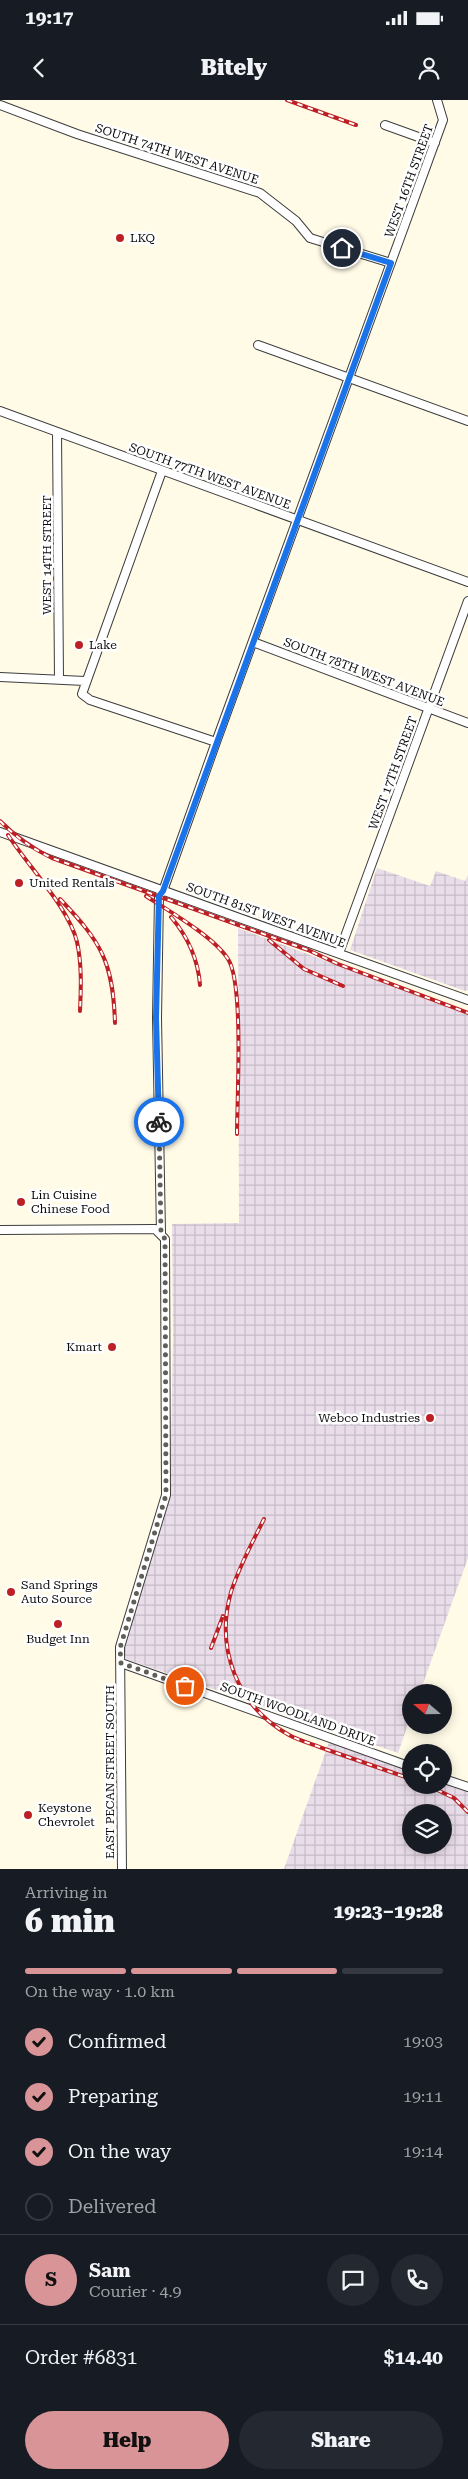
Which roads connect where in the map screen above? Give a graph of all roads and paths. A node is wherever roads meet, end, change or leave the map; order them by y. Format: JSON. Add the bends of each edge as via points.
{"nodes":[{"id":1,"x":437,"y":100,"type":"edge"},
{"id":2,"x":0,"y":105,"type":"edge"},
{"id":3,"x":385,"y":125,"type":"dead end"},
{"id":4,"x":435,"y":143,"type":"junction"},
{"id":5,"x":391,"y":263,"type":"junction"},
{"id":6,"x":258,"y":345,"type":"dead end"},
{"id":7,"x":348,"y":378,"type":"junction"},
{"id":8,"x":0,"y":411,"type":"edge"},
{"id":9,"x":468,"y":421,"type":"edge"},
{"id":10,"x":57,"y":432,"type":"junction"},
{"id":11,"x":162,"y":471,"type":"junction"},
{"id":12,"x":298,"y":519,"type":"junction"},
{"id":13,"x":468,"y":582,"type":"edge"},
{"id":14,"x":468,"y":601,"type":"edge"},
{"id":15,"x":253,"y":642,"type":"junction"},
{"id":16,"x":0,"y":677,"type":"edge"},
{"id":17,"x":59,"y":678,"type":"junction"},
{"id":18,"x":85,"y":680,"type":"junction"},
{"id":19,"x":430,"y":707,"type":"junction"},
{"id":20,"x":468,"y":722,"type":"edge"},
{"id":21,"x":216,"y":742,"type":"junction"},
{"id":22,"x":0,"y":832,"type":"edge"},
{"id":23,"x":163,"y":891,"type":"junction"},
{"id":24,"x":339,"y":953,"type":"junction"},
{"id":25,"x":468,"y":1000,"type":"edge"},
{"id":26,"x":0,"y":1230,"type":"edge"},
{"id":27,"x":161,"y":1233,"type":"junction"},
{"id":28,"x":121,"y":1663,"type":"junction"},
{"id":29,"x":402,"y":1764,"type":"edge"},
{"id":30,"x":452,"y":1782,"type":"edge"},
{"id":31,"x":468,"y":1787,"type":"edge"},
{"id":32,"x":122,"y":1869,"type":"edge"}],
"edges":[{"from":1,"to":4,"type":"street","name":"WEST 16TH STREET","via":[[443,120]]},
{"from":2,"to":5,"type":"street","name":"SOUTH 74TH WEST AVENUE","via":[[260,194],[296,220],[310,238]]},
{"from":3,"to":4,"type":"street"},
{"from":4,"to":5,"type":"street","name":"WEST 16TH STREET"},
{"from":5,"to":7,"type":"street","name":"WEST 16TH STREET"},
{"from":6,"to":7,"type":"street"},
{"from":7,"to":9,"type":"street"},
{"from":7,"to":12,"type":"street","name":"WEST 16TH STREET"},
{"from":8,"to":10,"type":"street","name":"SOUTH 77TH WEST AVENUE"},
{"from":10,"to":11,"type":"street","name":"SOUTH 77TH WEST AVENUE"},
{"from":10,"to":17,"type":"street","name":"WEST 14TH STREET"},
{"from":11,"to":12,"type":"street","name":"SOUTH 77TH WEST AVENUE"},
{"from":11,"to":18,"type":"street"},
{"from":12,"to":13,"type":"street","name":"SOUTH 77TH WEST AVENUE"},
{"from":12,"to":15,"type":"street","name":"WEST 16TH STREET"},
{"from":14,"to":19,"type":"street","name":"WEST 17TH STREET"},
{"from":15,"to":19,"type":"street","name":"SOUTH 78TH WEST AVENUE"},
{"from":15,"to":21,"type":"street","name":"WEST 16TH STREET"},
{"from":16,"to":17,"type":"street"},
{"from":17,"to":18,"type":"street"},
{"from":18,"to":21,"type":"street","via":[[82,694],[90,700]]},
{"from":19,"to":20,"type":"street","name":"SOUTH 78TH WEST AVENUE"},
{"from":19,"to":24,"type":"street","name":"WEST 17TH STREET"},
{"from":21,"to":23,"type":"street","name":"WEST 16TH STREET"},
{"from":22,"to":23,"type":"street","name":"SOUTH 81ST WEST AVENUE"},
{"from":23,"to":24,"type":"street","name":"SOUTH 81ST WEST AVENUE"},
{"from":23,"to":27,"type":"street","name":"WEST 16TH STREET","via":[[158,903],[157,979]]},
{"from":24,"to":25,"type":"street","name":"SOUTH 81ST WEST AVENUE"},
{"from":26,"to":27,"type":"street","via":[[155,1229]]},
{"from":27,"to":28,"type":"street","name":"EAST PECAN STREET SOUTH","via":[[165,1239],[166,1495],[120,1648]]},
{"from":28,"to":29,"type":"street","name":"SOUTH WOODLAND DRIVE"},
{"from":28,"to":32,"type":"street","name":"EAST PECAN STREET SOUTH"},
{"from":30,"to":31,"type":"street"}]}
